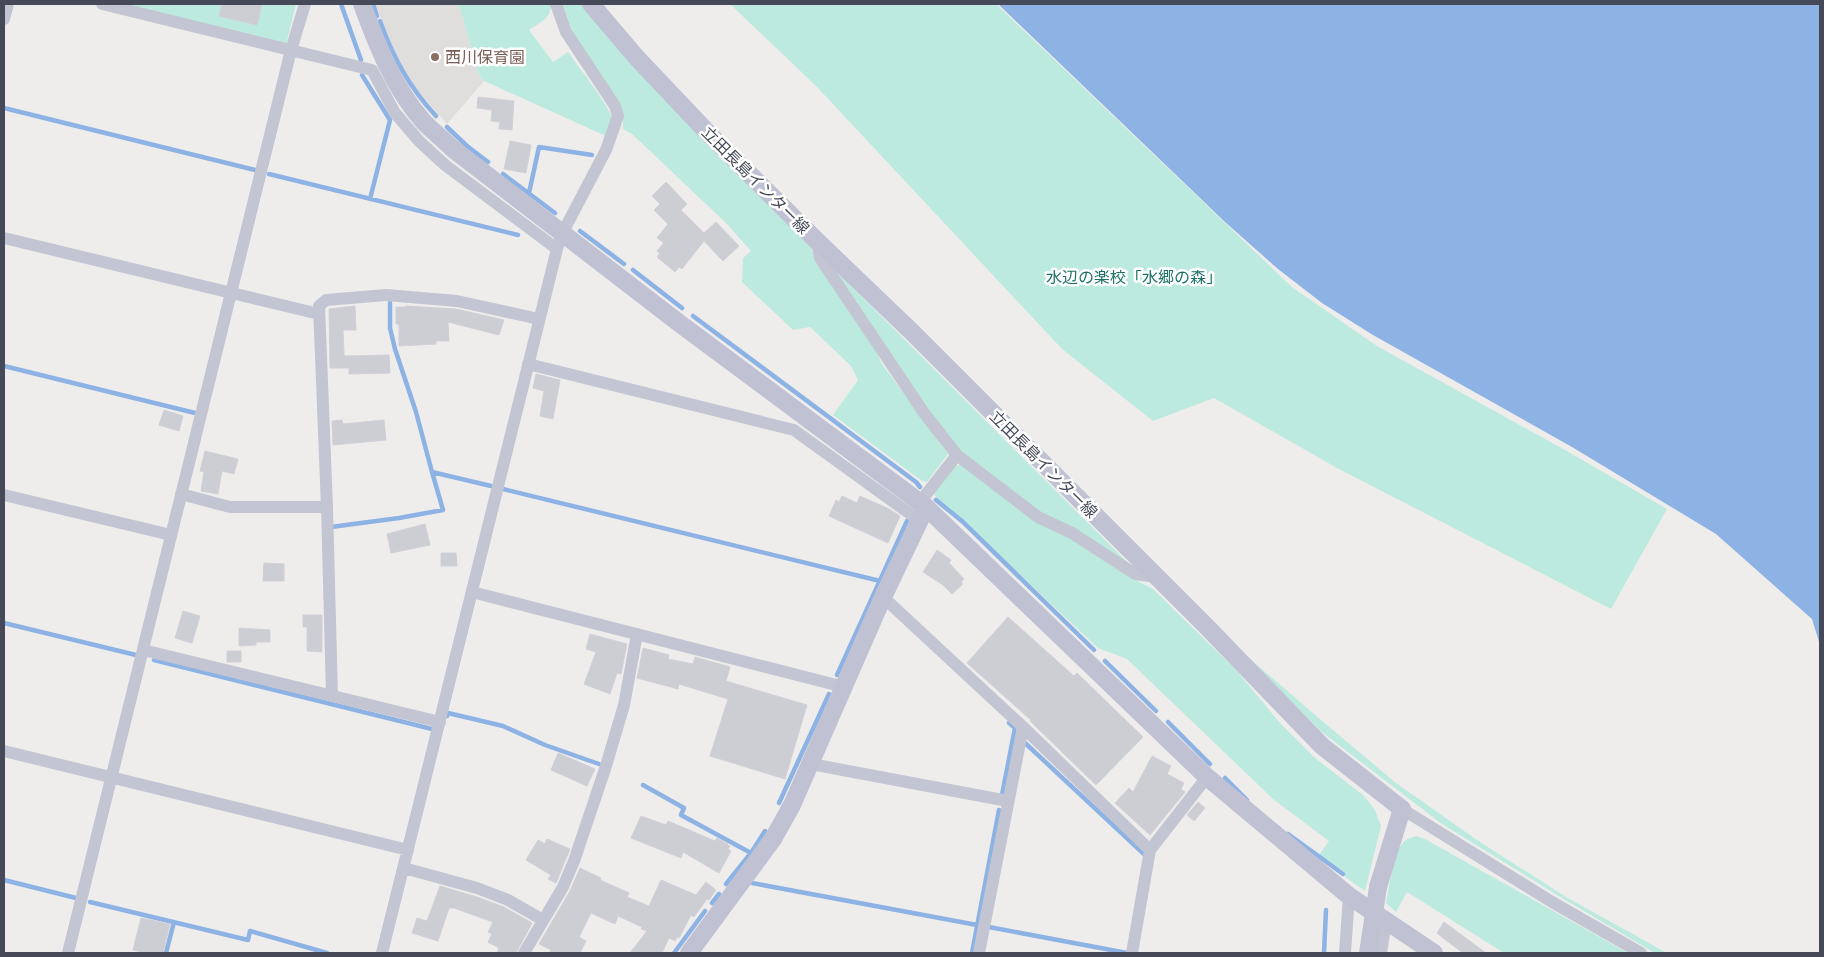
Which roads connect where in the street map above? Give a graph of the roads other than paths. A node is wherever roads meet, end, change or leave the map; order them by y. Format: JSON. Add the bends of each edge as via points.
{"nodes":[{"id":1,"x":8,"y":4,"type":"edge"},
{"id":2,"x":102,"y":4,"type":"edge"},
{"id":3,"x":305,"y":4,"type":"edge"},
{"id":4,"x":362,"y":4,"type":"edge"},
{"id":5,"x":556,"y":4,"type":"edge"},
{"id":6,"x":591,"y":4,"type":"edge"},
{"id":7,"x":4,"y":20,"type":"edge"},
{"id":8,"x":291,"y":50,"type":"junction"},
{"id":9,"x":4,"y":238,"type":"edge"},
{"id":10,"x":817,"y":241,"type":"junction"},
{"id":11,"x":559,"y":242,"type":"junction"},
{"id":12,"x":231,"y":294,"type":"junction"},
{"id":13,"x":319,"y":314,"type":"junction"},
{"id":14,"x":539,"y":319,"type":"junction"},
{"id":15,"x":528,"y":364,"type":"junction"},
{"id":16,"x":957,"y":455,"type":"junction"},
{"id":17,"x":181,"y":494,"type":"junction"},
{"id":18,"x":4,"y":495,"type":"edge"},
{"id":19,"x":327,"y":507,"type":"junction"},
{"id":20,"x":922,"y":510,"type":"junction"},
{"id":21,"x":171,"y":535,"type":"junction"},
{"id":22,"x":1156,"y":577,"type":"junction"},
{"id":23,"x":472,"y":592,"type":"junction"},
{"id":24,"x":883,"y":597,"type":"junction"},
{"id":25,"x":637,"y":634,"type":"junction"},
{"id":26,"x":143,"y":650,"type":"junction"},
{"id":27,"x":844,"y":687,"type":"junction"},
{"id":28,"x":332,"y":696,"type":"junction"},
{"id":29,"x":440,"y":722,"type":"junction"},
{"id":30,"x":1023,"y":727,"type":"junction"},
{"id":31,"x":4,"y":751,"type":"edge"},
{"id":32,"x":811,"y":764,"type":"junction"},
{"id":33,"x":1207,"y":777,"type":"junction"},
{"id":34,"x":111,"y":778,"type":"junction"},
{"id":35,"x":1008,"y":801,"type":"junction"},
{"id":36,"x":1402,"y":809,"type":"junction"},
{"id":37,"x":408,"y":850,"type":"junction"},
{"id":38,"x":1150,"y":850,"type":"junction"},
{"id":39,"x":404,"y":868,"type":"junction"},
{"id":40,"x":1349,"y":896,"type":"junction"},
{"id":41,"x":543,"y":920,"type":"junction"},
{"id":42,"x":1386,"y":921,"type":"junction"},
{"id":43,"x":68,"y":953,"type":"edge"},
{"id":44,"x":382,"y":953,"type":"edge"},
{"id":45,"x":524,"y":953,"type":"edge"},
{"id":46,"x":689,"y":953,"type":"edge"},
{"id":47,"x":979,"y":953,"type":"edge"},
{"id":48,"x":1132,"y":953,"type":"edge"},
{"id":49,"x":1345,"y":953,"type":"edge"},
{"id":50,"x":1368,"y":953,"type":"edge"},
{"id":51,"x":1381,"y":953,"type":"edge"},
{"id":52,"x":1434,"y":953,"type":"edge"},
{"id":53,"x":1641,"y":953,"type":"edge"}],
"edges":[{"from":1,"to":7,"type":"street"},
{"from":2,"to":8,"type":"street"},
{"from":3,"to":8,"type":"street"},
{"from":4,"to":11,"type":"street","via":[[395,82],[422,120]]},
{"from":5,"to":11,"type":"street","via":[[566,32],[615,106],[618,116],[606,150]]},
{"from":6,"to":10,"type":"street","name":"立田長島インター線","via":[[709,134]]},
{"from":8,"to":11,"type":"street","via":[[372,70],[395,113],[419,142],[445,165]]},
{"from":8,"to":12,"type":"street"},
{"from":9,"to":12,"type":"street"},
{"from":10,"to":16,"type":"street","via":[[820,258],[924,413]]},
{"from":10,"to":22,"type":"street","name":"立田長島インター線"},
{"from":11,"to":14,"type":"street"},
{"from":11,"to":20,"type":"street"},
{"from":12,"to":13,"type":"street"},
{"from":12,"to":17,"type":"street"},
{"from":13,"to":14,"type":"street","via":[[319,306],[326,300],[386,294],[457,301]]},
{"from":13,"to":19,"type":"street"},
{"from":14,"to":15,"type":"street"},
{"from":15,"to":20,"type":"street","via":[[794,430]]},
{"from":15,"to":23,"type":"street"},
{"from":16,"to":20,"type":"street"},
{"from":16,"to":22,"type":"street","via":[[1038,517],[1072,533],[1135,574]]},
{"from":17,"to":19,"type":"street","via":[[230,506]]},
{"from":17,"to":21,"type":"street"},
{"from":18,"to":21,"type":"street"},
{"from":19,"to":28,"type":"street"},
{"from":20,"to":24,"type":"street"},
{"from":20,"to":33,"type":"street"},
{"from":21,"to":26,"type":"street"},
{"from":22,"to":36,"type":"street","name":"立田長島インター線","via":[[1322,746]]},
{"from":23,"to":25,"type":"street"},
{"from":23,"to":29,"type":"street"},
{"from":24,"to":27,"type":"street"},
{"from":24,"to":30,"type":"street"},
{"from":25,"to":27,"type":"street"},
{"from":25,"to":41,"type":"street","via":[[624,705],[606,766],[574,861]]},
{"from":26,"to":28,"type":"street"},
{"from":26,"to":34,"type":"street"},
{"from":27,"to":32,"type":"street"},
{"from":28,"to":29,"type":"street"},
{"from":29,"to":37,"type":"street"},
{"from":30,"to":35,"type":"street"},
{"from":30,"to":38,"type":"street"},
{"from":31,"to":34,"type":"street"},
{"from":32,"to":35,"type":"street"},
{"from":32,"to":46,"type":"street","via":[[773,839]]},
{"from":33,"to":38,"type":"street"},
{"from":33,"to":40,"type":"street"},
{"from":34,"to":37,"type":"street"},
{"from":34,"to":43,"type":"street"},
{"from":35,"to":47,"type":"street"},
{"from":36,"to":50,"type":"street","bridge":true,"via":[[1378,887]]},
{"from":36,"to":53,"type":"street"},
{"from":37,"to":39,"type":"street"},
{"from":38,"to":48,"type":"street"},
{"from":39,"to":41,"type":"street","via":[[477,888],[508,900]]},
{"from":39,"to":44,"type":"street"},
{"from":40,"to":42,"type":"street"},
{"from":40,"to":49,"type":"street"},
{"from":41,"to":45,"type":"street"},
{"from":42,"to":51,"type":"street"},
{"from":42,"to":52,"type":"street"}]}
